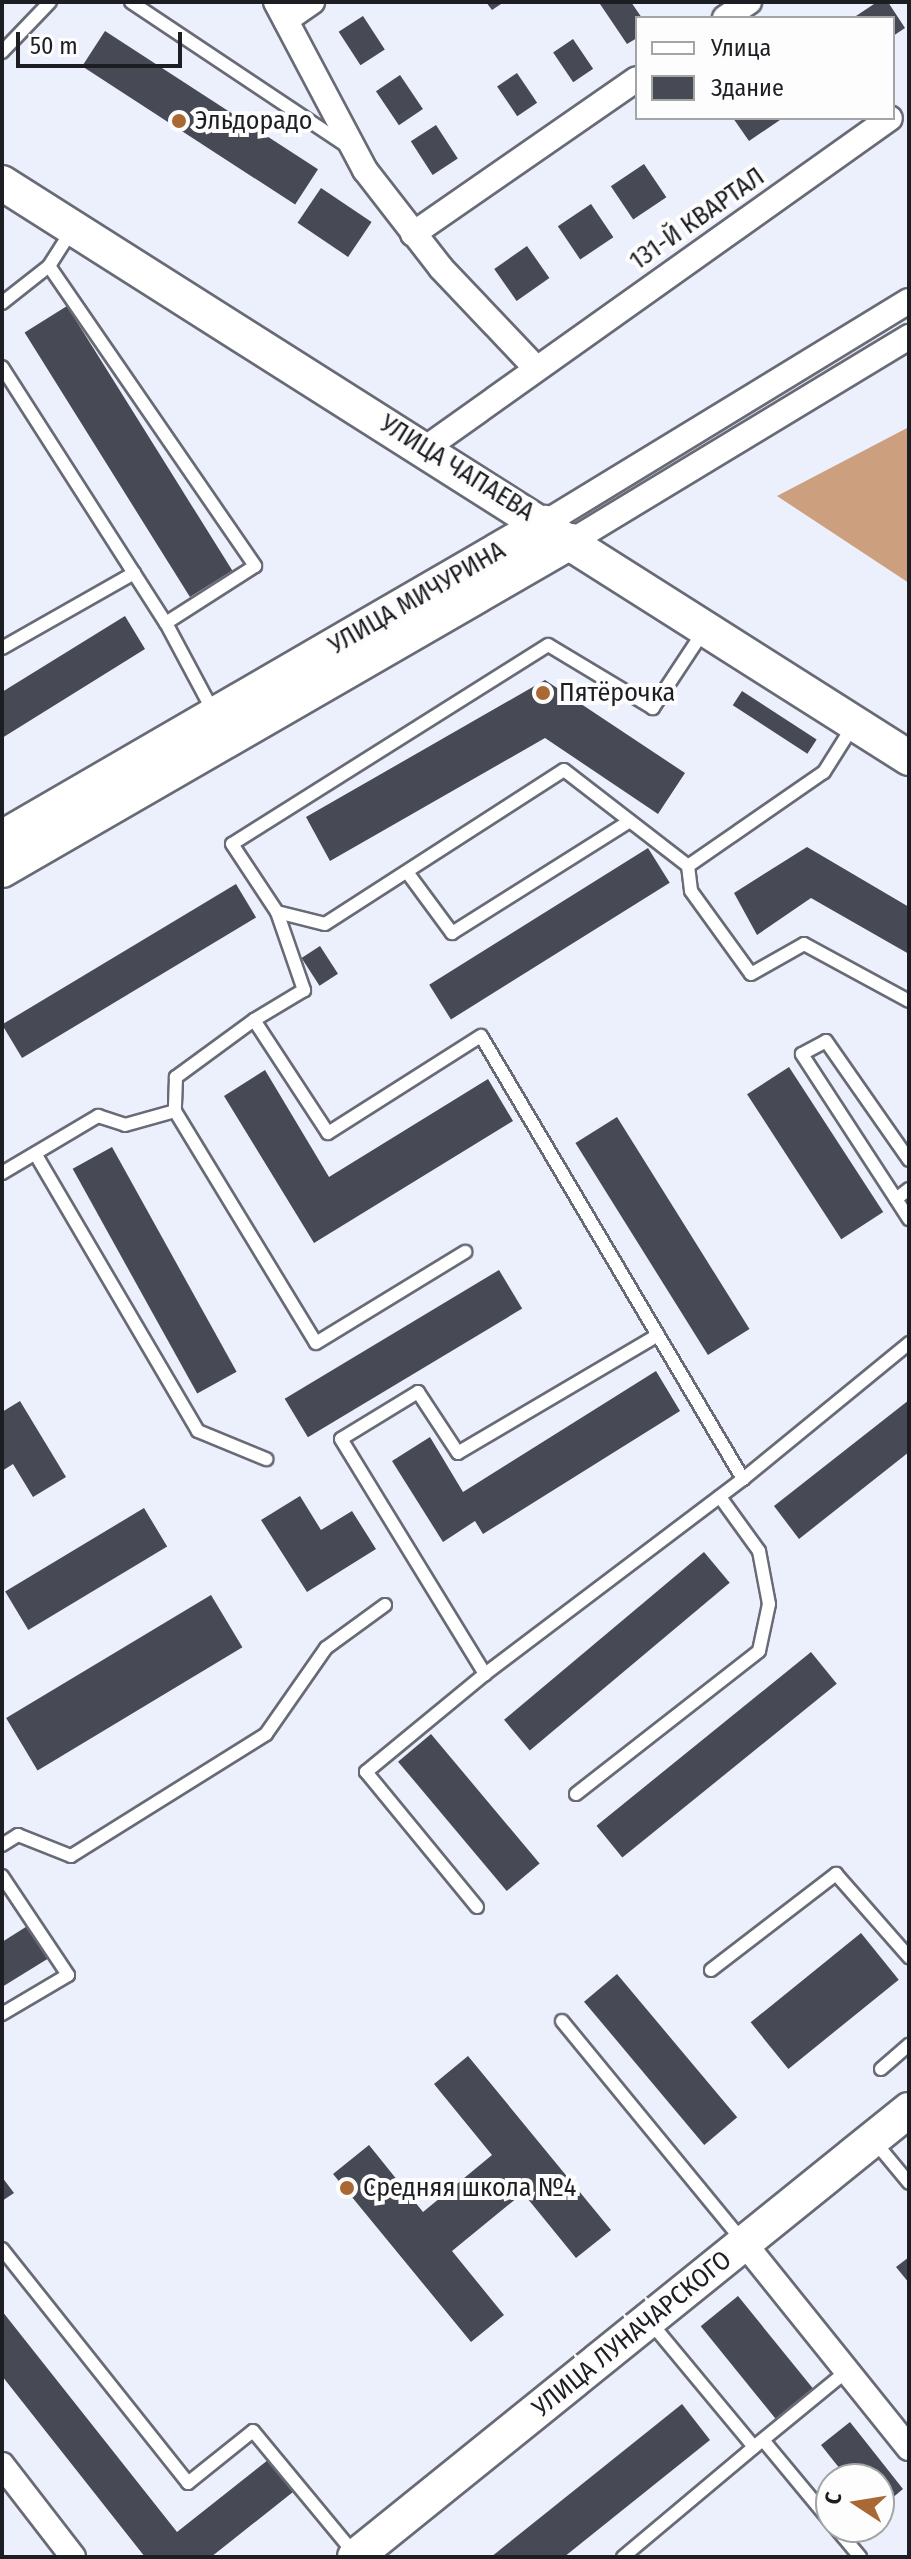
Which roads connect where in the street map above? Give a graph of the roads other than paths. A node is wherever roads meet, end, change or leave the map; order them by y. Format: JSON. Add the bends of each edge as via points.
{"nodes":[{"id":1,"x":50,"y":2,"type":"edge"},
{"id":2,"x":131,"y":2,"type":"edge"},
{"id":3,"x":312,"y":2,"type":"edge"},
{"id":4,"x":749,"y":2,"type":"edge"},
{"id":5,"x":281,"y":11,"type":"edge"},
{"id":6,"x":728,"y":16,"type":"edge"},
{"id":7,"x":2,"y":52,"type":"edge"},
{"id":8,"x":635,"y":80,"type":"edge"},
{"id":9,"x":887,"y":120,"type":"edge"},
{"id":10,"x":350,"y":147,"type":"junction"},
{"id":11,"x":2,"y":183,"type":"edge"},
{"id":12,"x":74,"y":227,"type":"junction"},
{"id":13,"x":413,"y":234,"type":"junction"},
{"id":14,"x":49,"y":266,"type":"junction"},
{"id":15,"x":909,"y":301,"type":"edge"},
{"id":16,"x":2,"y":303,"type":"edge"},
{"id":17,"x":909,"y":337,"type":"edge"},
{"id":18,"x":535,"y":367,"type":"junction"},
{"id":19,"x":3,"y":370,"type":"edge"},
{"id":20,"x":426,"y":448,"type":"junction"},
{"id":21,"x":559,"y":532,"type":"junction"},
{"id":22,"x":134,"y":573,"type":"junction"},
{"id":23,"x":166,"y":623,"type":"junction"},
{"id":24,"x":706,"y":627,"type":"junction"},
{"id":25,"x":2,"y":648,"type":"edge"},
{"id":26,"x":215,"y":715,"type":"junction"},
{"id":27,"x":855,"y":723,"type":"junction"},
{"id":28,"x":909,"y":758,"type":"edge"},
{"id":29,"x":630,"y":821,"type":"junction"},
{"id":30,"x":2,"y":838,"type":"edge"},
{"id":31,"x":688,"y":866,"type":"junction"},
{"id":32,"x":2,"y":870,"type":"edge"},
{"id":33,"x":407,"y":872,"type":"junction"},
{"id":34,"x":277,"y":912,"type":"junction"},
{"id":35,"x":909,"y":1001,"type":"edge"},
{"id":36,"x":254,"y":1020,"type":"junction"},
{"id":37,"x":175,"y":1111,"type":"junction"},
{"id":38,"x":36,"y":1155,"type":"junction"},
{"id":39,"x":909,"y":1160,"type":"edge"},
{"id":40,"x":2,"y":1173,"type":"edge"},
{"id":41,"x":909,"y":1189,"type":"edge"},
{"id":42,"x":896,"y":1199,"type":"junction"},
{"id":43,"x":909,"y":1219,"type":"edge"},
{"id":44,"x":465,"y":1252,"type":"dead end"},
{"id":45,"x":658,"y":1335,"type":"junction"},
{"id":46,"x":909,"y":1343,"type":"edge"},
{"id":47,"x":266,"y":1459,"type":"dead end"},
{"id":48,"x":743,"y":1479,"type":"junction"},
{"id":49,"x":720,"y":1497,"type":"junction"},
{"id":50,"x":385,"y":1605,"type":"dead end"},
{"id":51,"x":485,"y":1674,"type":"junction"},
{"id":52,"x":576,"y":1794,"type":"dead end"},
{"id":53,"x":2,"y":1845,"type":"edge"},
{"id":54,"x":2,"y":1876,"type":"edge"},
{"id":55,"x":477,"y":1907,"type":"dead end"},
{"id":56,"x":909,"y":1957,"type":"edge"},
{"id":57,"x":711,"y":1970,"type":"dead end"},
{"id":58,"x":2,"y":2014,"type":"edge"},
{"id":59,"x":562,"y":2021,"type":"dead end"},
{"id":60,"x":909,"y":2045,"type":"edge"},
{"id":61,"x":881,"y":2069,"type":"dead end"},
{"id":62,"x":909,"y":2110,"type":"edge"},
{"id":63,"x":873,"y":2139,"type":"junction"},
{"id":64,"x":909,"y":2183,"type":"edge"},
{"id":65,"x":744,"y":2243,"type":"junction"},
{"id":66,"x":2,"y":2249,"type":"edge"},
{"id":67,"x":649,"y":2320,"type":"junction"},
{"id":68,"x":847,"y":2371,"type":"junction"},
{"id":69,"x":758,"y":2443,"type":"junction"},
{"id":70,"x":909,"y":2448,"type":"edge"},
{"id":71,"x":2,"y":2465,"type":"edge"},
{"id":72,"x":815,"y":2505,"type":"edge"},
{"id":73,"x":356,"y":2556,"type":"edge"},
{"id":74,"x":73,"y":2557,"type":"edge"},
{"id":75,"x":623,"y":2557,"type":"edge"}],
"edges":[{"from":1,"to":7,"type":"lane"},
{"from":2,"to":10,"type":"lane"},
{"from":3,"to":5,"type":"street"},
{"from":4,"to":6,"type":"street"},
{"from":5,"to":10,"type":"street"},
{"from":8,"to":13,"type":"street"},
{"from":9,"to":18,"type":"street","name":"131-Й КВАРТАЛ"},
{"from":10,"to":13,"type":"street"},
{"from":11,"to":12,"type":"street","name":"УЛИЦА ЧАПАЕВА"},
{"from":12,"to":14,"type":"lane"},
{"from":12,"to":20,"type":"street","name":"УЛИЦА ЧАПАЕВА"},
{"from":13,"to":18,"type":"street"},
{"from":14,"to":16,"type":"lane"},
{"from":14,"to":23,"type":"lane","via":[[255,566]]},
{"from":15,"to":21,"type":"street","name":"УЛИЦА МИЧУРИНА"},
{"from":17,"to":21,"type":"street","name":"УЛИЦА МИЧУРИНА"},
{"from":18,"to":20,"type":"street","name":"131-Й КВАРТАЛ"},
{"from":19,"to":22,"type":"lane"},
{"from":20,"to":21,"type":"street","name":"УЛИЦА ЧАПАЕВА"},
{"from":21,"to":24,"type":"street","name":"УЛИЦА ЧАПАЕВА"},
{"from":21,"to":26,"type":"street","name":"УЛИЦА МИЧУРИНА"},
{"from":21,"to":32,"type":"street","name":"УЛИЦА МИЧУРИНА"},
{"from":22,"to":23,"type":"lane"},
{"from":22,"to":25,"type":"lane"},
{"from":23,"to":26,"type":"lane"},
{"from":24,"to":27,"type":"street","name":"УЛИЦА ЧАПАЕВА"},
{"from":24,"to":34,"type":"lane","via":[[653,708],[548,645],[232,844]]},
{"from":26,"to":30,"type":"street","name":"УЛИЦА МИЧУРИНА"},
{"from":27,"to":28,"type":"street","name":"УЛИЦА ЧАПАЕВА"},
{"from":27,"to":31,"type":"lane","via":[[824,772]]},
{"from":29,"to":31,"type":"lane"},
{"from":29,"to":33,"type":"lane","via":[[564,770]]},
{"from":29,"to":33,"type":"lane","via":[[452,933]]},
{"from":31,"to":35,"type":"lane","via":[[691,891],[751,974],[804,944]]},
{"from":33,"to":34,"type":"lane","via":[[325,924]]},
{"from":34,"to":36,"type":"lane","via":[[304,990]]},
{"from":36,"to":37,"type":"lane","via":[[176,1077]]},
{"from":36,"to":45,"type":"lane","via":[[328,1133],[481,1036]]},
{"from":37,"to":38,"type":"lane","via":[[125,1125],[98,1116]]},
{"from":37,"to":44,"type":"lane","via":[[316,1343]]},
{"from":38,"to":40,"type":"lane"},
{"from":38,"to":47,"type":"lane","via":[[198,1431]]},
{"from":39,"to":42,"type":"lane","via":[[826,1041],[802,1054]]},
{"from":41,"to":42,"type":"lane"},
{"from":42,"to":43,"type":"lane"},
{"from":45,"to":48,"type":"lane"},
{"from":45,"to":51,"type":"lane","via":[[458,1453],[418,1392],[341,1439]]},
{"from":46,"to":48,"type":"lane"},
{"from":48,"to":49,"type":"lane"},
{"from":49,"to":51,"type":"lane"},
{"from":49,"to":52,"type":"lane","via":[[759,1551],[769,1604],[759,1651]]},
{"from":50,"to":53,"type":"lane","via":[[326,1648],[266,1734],[71,1856],[18,1835]]},
{"from":51,"to":55,"type":"lane","via":[[366,1772]]},
{"from":54,"to":58,"type":"lane","via":[[68,1975]]},
{"from":56,"to":57,"type":"lane","via":[[836,1874]]},
{"from":59,"to":65,"type":"lane"},
{"from":60,"to":61,"type":"lane"},
{"from":62,"to":63,"type":"street","name":"УЛИЦА ЛУНАЧАРСКОГО"},
{"from":63,"to":64,"type":"lane"},
{"from":63,"to":65,"type":"street","name":"УЛИЦА ЛУНАЧАРСКОГО"},
{"from":65,"to":67,"type":"street","name":"УЛИЦА ЛУНАЧАРСКОГО"},
{"from":65,"to":68,"type":"street"},
{"from":66,"to":73,"type":"lane","via":[[188,2483],[253,2431]]},
{"from":67,"to":69,"type":"lane"},
{"from":67,"to":73,"type":"street","name":"УЛИЦА ЛУНАЧАРСКОГО"},
{"from":68,"to":69,"type":"lane"},
{"from":68,"to":70,"type":"street"},
{"from":69,"to":72,"type":"lane"},
{"from":69,"to":75,"type":"lane"},
{"from":71,"to":74,"type":"street"}]}
